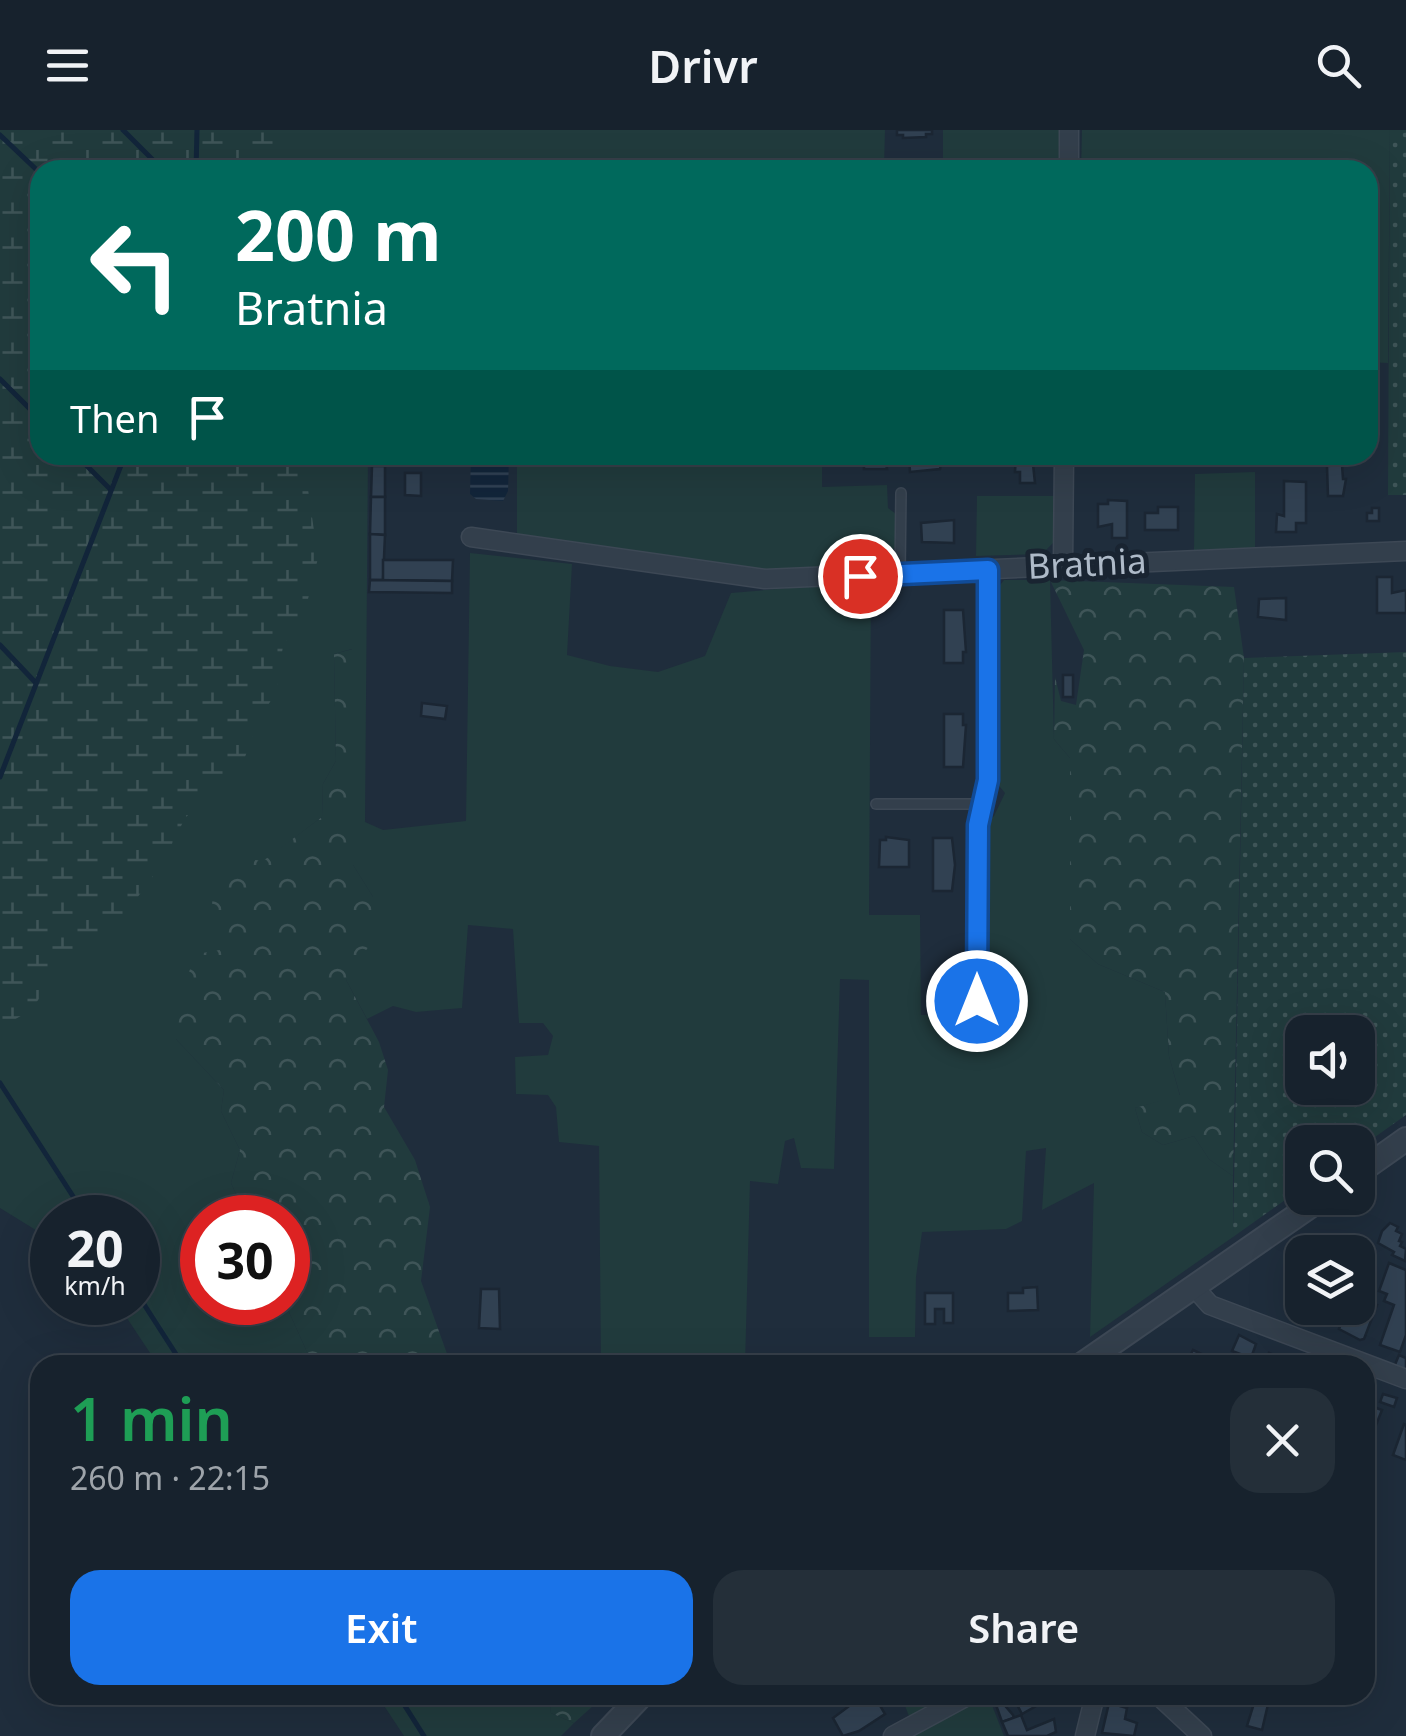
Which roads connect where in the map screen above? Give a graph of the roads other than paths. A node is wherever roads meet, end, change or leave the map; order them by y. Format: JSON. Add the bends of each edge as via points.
{"nodes":[{"id":1,"x":1069,"y":130,"type":"edge"},
{"id":2,"x":1068,"y":160,"type":"edge"},
{"id":3,"x":1064,"y":465,"type":"edge"},
{"id":4,"x":901,"y":492,"type":"dead end"},
{"id":5,"x":471,"y":537,"type":"dead end"},
{"id":6,"x":1406,"y":551,"type":"edge"},
{"id":7,"x":1062,"y":564,"type":"junction"},
{"id":8,"x":988,"y":570,"type":"junction"},
{"id":9,"x":900,"y":574,"type":"junction"},
{"id":10,"x":876,"y":804,"type":"dead end"},
{"id":11,"x":982,"y":804,"type":"junction"},
{"id":12,"x":977,"y":1001,"type":"dead end"},
{"id":13,"x":1406,"y":1139,"type":"edge"},
{"id":14,"x":1375,"y":1161,"type":"edge"},
{"id":15,"x":1297,"y":1215,"type":"edge"},
{"id":16,"x":1193,"y":1286,"type":"junction"},
{"id":17,"x":1094,"y":1355,"type":"edge"},
{"id":18,"x":1343,"y":1355,"type":"edge"},
{"id":19,"x":1375,"y":1367,"type":"edge"},
{"id":20,"x":1406,"y":1379,"type":"edge"},
{"id":21,"x":632,"y":1705,"type":"edge"},
{"id":22,"x":950,"y":1705,"type":"edge"},
{"id":23,"x":1093,"y":1705,"type":"edge"},
{"id":24,"x":1169,"y":1705,"type":"edge"},
{"id":25,"x":603,"y":1736,"type":"edge"},
{"id":26,"x":893,"y":1736,"type":"edge"},
{"id":27,"x":1085,"y":1736,"type":"edge"},
{"id":28,"x":1202,"y":1736,"type":"edge"}],
"edges":[{"from":1,"to":2,"type":"street"},
{"from":3,"to":7,"type":"street"},
{"from":4,"to":9,"type":"lane"},
{"from":5,"to":9,"type":"street","name":"Bratnia","via":[[765,579]]},
{"from":6,"to":7,"type":"street","name":"Bratnia"},
{"from":7,"to":8,"type":"street","name":"Bratnia"},
{"from":8,"to":9,"type":"street","name":"Bratnia"},
{"from":8,"to":11,"type":"street","via":[[988,780]]},
{"from":10,"to":11,"type":"lane"},
{"from":11,"to":12,"type":"street"},
{"from":13,"to":14,"type":"street"},
{"from":15,"to":16,"type":"street"},
{"from":16,"to":17,"type":"street"},
{"from":16,"to":18,"type":"street","via":[[1210,1304]]},
{"from":19,"to":20,"type":"street"},
{"from":21,"to":25,"type":"street"},
{"from":22,"to":26,"type":"street"},
{"from":23,"to":27,"type":"street"},
{"from":24,"to":28,"type":"street"}]}
